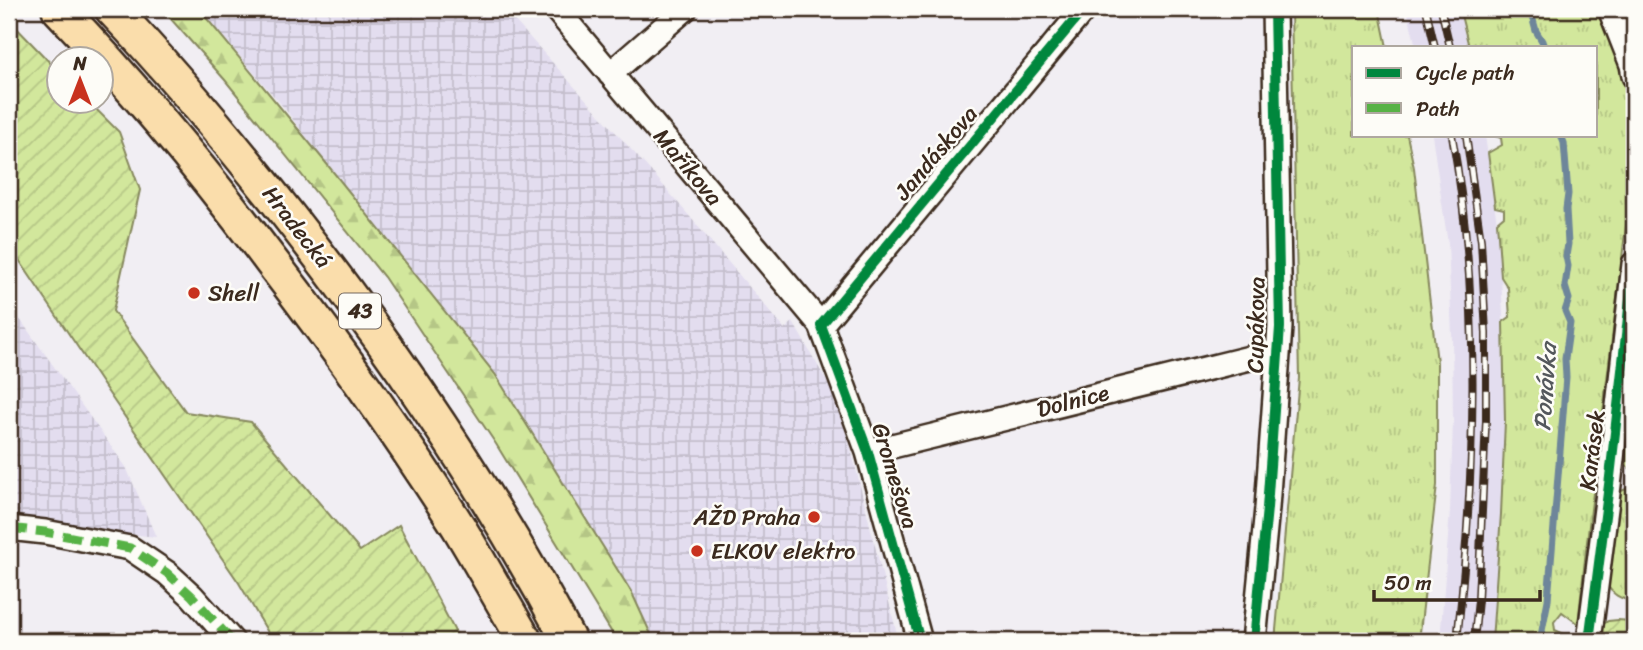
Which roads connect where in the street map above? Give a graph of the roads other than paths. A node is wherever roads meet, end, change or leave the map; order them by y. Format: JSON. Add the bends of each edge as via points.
{"nodes":[{"id":1,"x":59,"y":9,"type":"edge"},
{"id":2,"x":112,"y":9,"type":"edge"},
{"id":3,"x":556,"y":9,"type":"edge"},
{"id":4,"x":685,"y":9,"type":"edge"},
{"id":5,"x":1084,"y":9,"type":"edge"},
{"id":6,"x":1274,"y":9,"type":"edge"},
{"id":7,"x":1611,"y":9,"type":"edge"},
{"id":8,"x":610,"y":74,"type":"junction"},
{"id":9,"x":1634,"y":76,"type":"edge"},
{"id":10,"x":1634,"y":264,"type":"edge"},
{"id":11,"x":821,"y":325,"type":"junction"},
{"id":12,"x":1278,"y":351,"type":"junction"},
{"id":13,"x":868,"y":452,"type":"junction"},
{"id":14,"x":9,"y":528,"type":"edge"},
{"id":15,"x":232,"y":641,"type":"edge"},
{"id":16,"x":525,"y":641,"type":"edge"},
{"id":17,"x":569,"y":641,"type":"edge"},
{"id":18,"x":920,"y":641,"type":"edge"},
{"id":19,"x":1254,"y":641,"type":"edge"},
{"id":20,"x":1589,"y":641,"type":"edge"}],
"edges":[{"from":1,"to":16,"type":"highway","number":"43","via":[[161,122],[321,326],[459,528]]},
{"from":2,"to":17,"type":"highway","name":"Hradecká","number":"43","via":[[224,134],[338,279],[461,459]]},
{"from":3,"to":8,"type":"street","name":"Maříkova"},
{"from":4,"to":8,"type":"street"},
{"from":5,"to":11,"type":"street","name":"Jandáskova"},
{"from":6,"to":12,"type":"street","name":"Cupákova"},
{"from":7,"to":9,"type":"street"},
{"from":8,"to":11,"type":"street","name":"Maříkova"},
{"from":10,"to":20,"type":"street","name":"Karásek"},
{"from":11,"to":13,"type":"street","name":"Gromešova"},
{"from":12,"to":13,"type":"street","name":"Dolnice"},
{"from":12,"to":19,"type":"street","name":"Cupákova"},
{"from":13,"to":18,"type":"street","name":"Gromešova"},
{"from":14,"to":15,"type":"street","via":[[131,548],[192,596]]}]}
